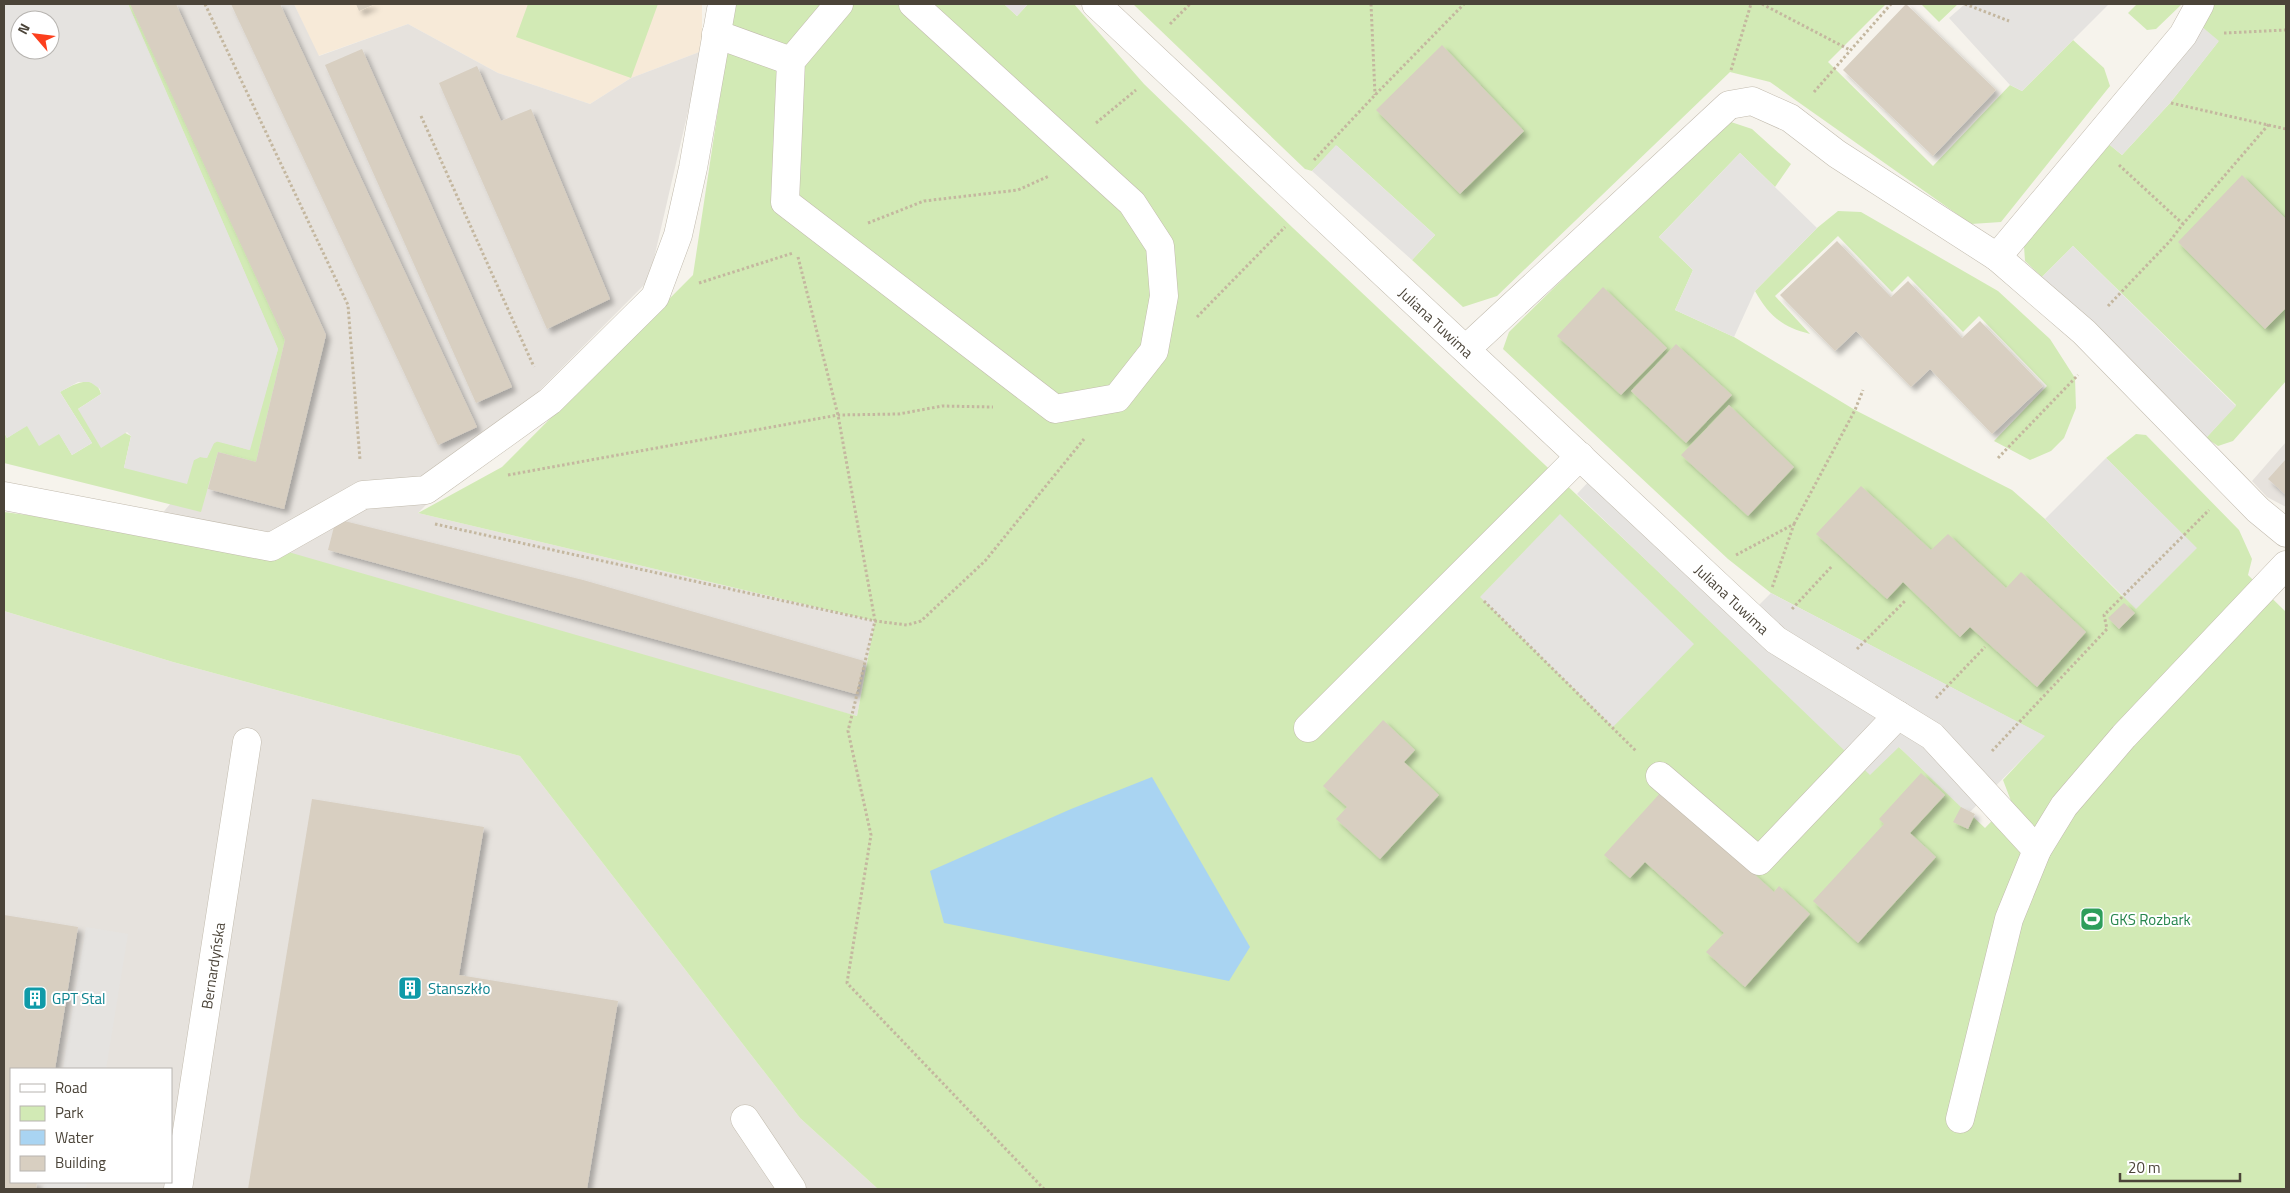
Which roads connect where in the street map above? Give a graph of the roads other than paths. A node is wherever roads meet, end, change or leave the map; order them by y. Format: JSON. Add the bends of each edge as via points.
{"nodes":[{"id":1,"x":722,"y":4,"type":"edge"},
{"id":2,"x":839,"y":4,"type":"edge"},
{"id":3,"x":913,"y":4,"type":"edge"},
{"id":4,"x":1096,"y":4,"type":"edge"},
{"id":5,"x":2200,"y":4,"type":"edge"},
{"id":6,"x":716,"y":34,"type":"junction"},
{"id":7,"x":791,"y":61,"type":"junction"},
{"id":8,"x":1997,"y":257,"type":"junction"},
{"id":9,"x":1466,"y":349,"type":"junction"},
{"id":10,"x":1580,"y":456,"type":"junction"},
{"id":11,"x":4,"y":496,"type":"edge"},
{"id":12,"x":2286,"y":533,"type":"edge"},
{"id":13,"x":2286,"y":564,"type":"edge"},
{"id":14,"x":1904,"y":719,"type":"junction"},
{"id":15,"x":1308,"y":728,"type":"dead end"},
{"id":16,"x":247,"y":742,"type":"dead end"},
{"id":17,"x":1660,"y":776,"type":"road end"},
{"id":18,"x":2037,"y":850,"type":"junction"},
{"id":19,"x":745,"y":1119,"type":"dead end"},
{"id":20,"x":1960,"y":1119,"type":"dead end"},
{"id":21,"x":178,"y":1189,"type":"edge"},
{"id":22,"x":792,"y":1189,"type":"edge"}],
"edges":[{"from":1,"to":6,"type":"street"},
{"from":2,"to":7,"type":"street"},
{"from":3,"to":7,"type":"street","via":[[1132,203],[1160,246],[1164,296],[1154,351],[1117,398],[1055,409],[786,202]]},
{"from":4,"to":9,"type":"street","name":"Juliana Tuwima"},
{"from":5,"to":8,"type":"street","via":[[2183,35]]},
{"from":6,"to":7,"type":"street"},
{"from":6,"to":11,"type":"street","via":[[678,235],[655,297],[550,401],[426,490],[363,495],[270,547]]},
{"from":8,"to":9,"type":"street","via":[[1837,154],[1790,118],[1752,101],[1729,105]]},
{"from":8,"to":12,"type":"street","via":[[2093,341],[2258,510]]},
{"from":9,"to":10,"type":"street","name":"Juliana Tuwima"},
{"from":10,"to":14,"type":"street","name":"Juliana Tuwima","via":[[1770,634]]},
{"from":10,"to":15,"type":"street"},
{"from":13,"to":18,"type":"street","via":[[2124,736],[2064,806]]},
{"from":14,"to":17,"type":"street","via":[[1759,861]]},
{"from":14,"to":18,"type":"street","name":"Juliana Tuwima","via":[[1932,736]]},
{"from":16,"to":21,"type":"street","name":"Bernardyńska"},
{"from":18,"to":20,"type":"street","via":[[2009,919]]},
{"from":19,"to":22,"type":"street"}]}
